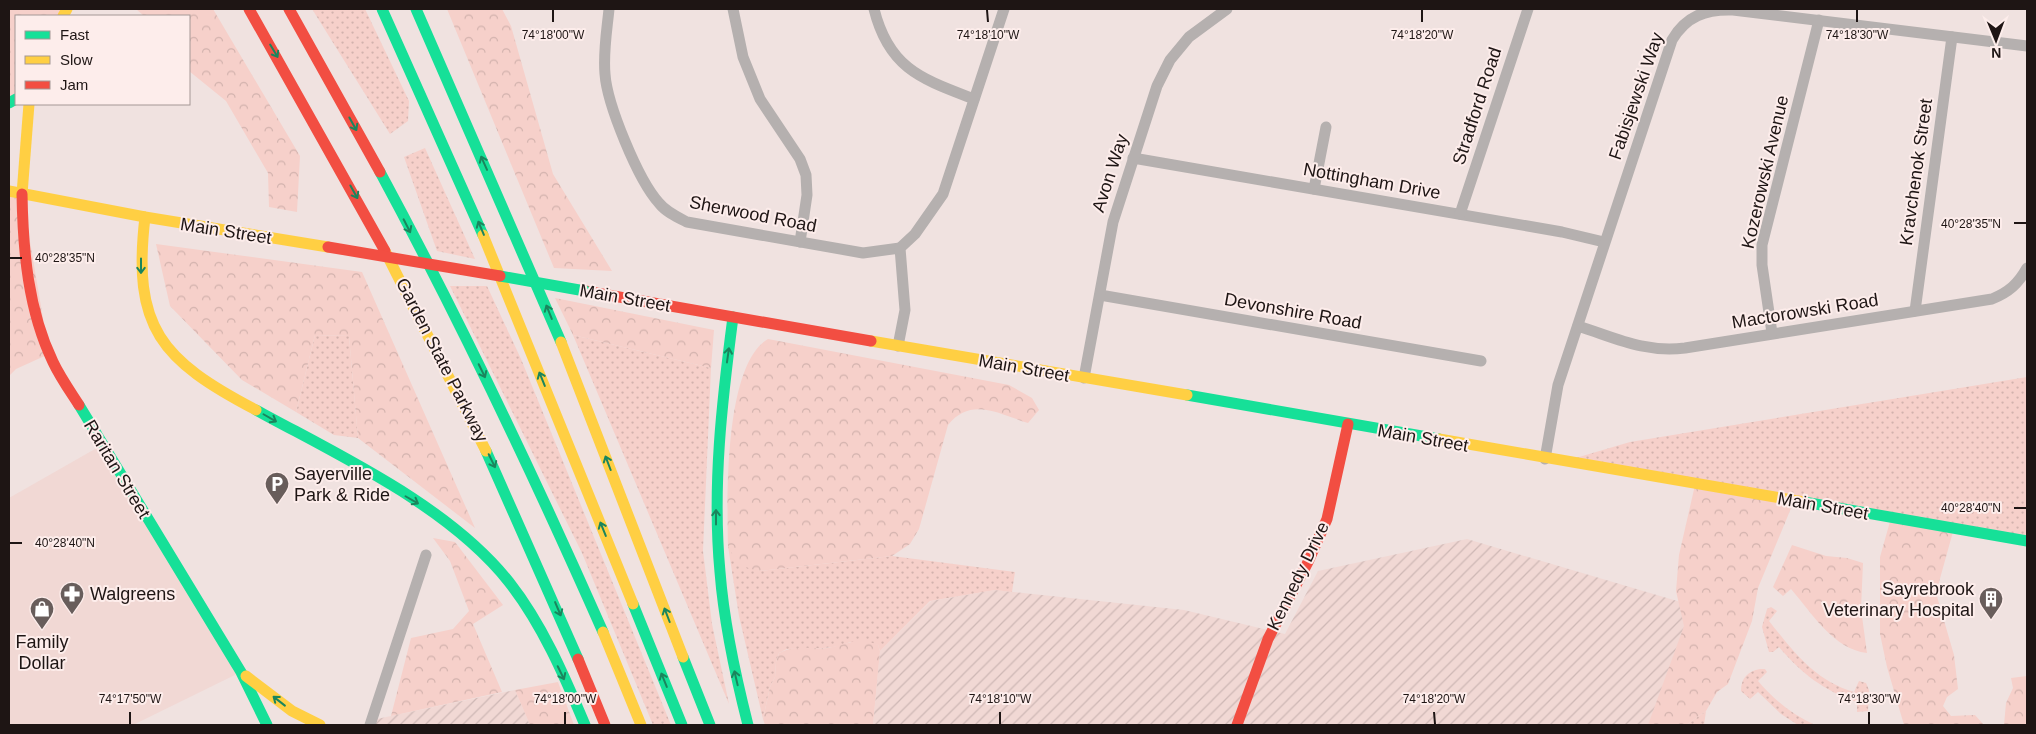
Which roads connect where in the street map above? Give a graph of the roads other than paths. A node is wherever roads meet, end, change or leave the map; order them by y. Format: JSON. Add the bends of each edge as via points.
{"nodes":[{"id":1,"x":249,"y":9,"type":"edge"},
{"id":2,"x":289,"y":9,"type":"edge"},
{"id":3,"x":382,"y":9,"type":"edge"},
{"id":4,"x":416,"y":9,"type":"edge"},
{"id":5,"x":609,"y":9,"type":"edge"},
{"id":6,"x":733,"y":9,"type":"edge"},
{"id":7,"x":874,"y":9,"type":"edge"},
{"id":8,"x":1004,"y":9,"type":"edge"},
{"id":9,"x":1228,"y":9,"type":"edge"},
{"id":10,"x":1528,"y":9,"type":"edge"},
{"id":11,"x":1819,"y":20,"type":"junction"},
{"id":12,"x":1952,"y":37,"type":"junction"},
{"id":13,"x":2027,"y":46,"type":"edge"},
{"id":14,"x":974,"y":100,"type":"junction"},
{"id":15,"x":29,"y":105,"type":"edge"},
{"id":16,"x":1326,"y":127,"type":"dead end"},
{"id":17,"x":1133,"y":158,"type":"junction"},
{"id":18,"x":1314,"y":189,"type":"junction"},
{"id":19,"x":9,"y":191,"type":"edge"},
{"id":20,"x":22,"y":194,"type":"junction"},
{"id":21,"x":1460,"y":214,"type":"junction"},
{"id":22,"x":145,"y":217,"type":"junction"},
{"id":23,"x":800,"y":242,"type":"junction"},
{"id":24,"x":1604,"y":242,"type":"junction"},
{"id":25,"x":900,"y":248,"type":"junction"},
{"id":26,"x":2027,"y":268,"type":"edge"},
{"id":27,"x":1100,"y":295,"type":"junction"},
{"id":28,"x":1915,"y":311,"type":"junction"},
{"id":29,"x":733,"y":317,"type":"junction"},
{"id":30,"x":1578,"y":326,"type":"junction"},
{"id":31,"x":1772,"y":333,"type":"junction"},
{"id":32,"x":898,"y":346,"type":"junction"},
{"id":33,"x":1481,"y":361,"type":"dead end"},
{"id":34,"x":1084,"y":378,"type":"junction"},
{"id":35,"x":1348,"y":424,"type":"junction"},
{"id":36,"x":1545,"y":459,"type":"junction"},
{"id":37,"x":2027,"y":541,"type":"edge"},
{"id":38,"x":426,"y":555,"type":"dead end"},
{"id":39,"x":241,"y":672,"type":"junction"},
{"id":40,"x":266,"y":725,"type":"edge"},
{"id":41,"x":320,"y":725,"type":"edge"},
{"id":42,"x":370,"y":725,"type":"edge"},
{"id":43,"x":585,"y":725,"type":"edge"},
{"id":44,"x":605,"y":725,"type":"edge"},
{"id":45,"x":641,"y":725,"type":"edge"},
{"id":46,"x":682,"y":725,"type":"edge"},
{"id":47,"x":710,"y":725,"type":"edge"},
{"id":48,"x":748,"y":725,"type":"edge"},
{"id":49,"x":1238,"y":725,"type":"edge"}],
"edges":[{"from":1,"to":44,"type":"main road","name":"Garden State Parkway","one_way":true,"via":[[380,238],[453,380],[518,516]]},
{"from":2,"to":45,"type":"main road","name":"Garden State Parkway","one_way":true,"via":[[386,186],[508,424],[581,581]]},
{"from":46,"to":3,"type":"main road","one_way":true,"via":[[474,213]]},
{"from":47,"to":4,"type":"main road","one_way":true,"via":[[551,318]]},
{"from":5,"to":23,"type":"street","name":"Sherwood Road","via":[[607,90],[622,133],[659,204],[687,222]]},
{"from":6,"to":23,"type":"street","via":[[743,57],[760,99],[800,159],[806,175],[807,195]]},
{"from":7,"to":14,"type":"street","via":[[885,40],[910,70]]},
{"from":8,"to":14,"type":"street"},
{"from":9,"to":17,"type":"street","name":"Avon Way","via":[[1189,37],[1170,60],[1157,86]]},
{"from":10,"to":21,"type":"street","name":"Stradford Road"},
{"from":11,"to":12,"type":"street","name":"Fabisjewski Way"},
{"from":11,"to":24,"type":"street","name":"Fabisjewski Way","via":[[1716,9],[1693,17],[1678,30]]},
{"from":11,"to":31,"type":"street","name":"Kozerowski Avenue","via":[[1762,245]]},
{"from":12,"to":13,"type":"street","name":"Fabisjewski Way"},
{"from":12,"to":28,"type":"street","name":"Kravchenok Street"},
{"from":14,"to":25,"type":"street","via":[[943,194],[916,234]]},
{"from":15,"to":20,"type":"main road","name":"Raritan Street"},
{"from":16,"to":18,"type":"street"},
{"from":17,"to":18,"type":"street","name":"Nottingham Drive"},
{"from":17,"to":27,"type":"street","name":"Avon Way","via":[[1113,222]]},
{"from":18,"to":21,"type":"street","name":"Nottingham Drive"},
{"from":19,"to":20,"type":"main road","name":"Main Street"},
{"from":20,"to":22,"type":"main road","name":"Main Street"},
{"from":20,"to":39,"type":"main road","name":"Raritan Street","via":[[27,279],[53,363]]},
{"from":21,"to":24,"type":"street","name":"Nottingham Drive"},
{"from":22,"to":29,"type":"main road","name":"Main Street","bridge":true},
{"from":22,"to":43,"type":"main road","one_way":true,"via":[[142,292],[150,319],[173,354],[228,394],[434,513],[474,545],[505,577],[531,613]]},
{"from":23,"to":25,"type":"street","name":"Sherwood Road","via":[[863,253]]},
{"from":24,"to":30,"type":"street","name":"Fabisjewski Way"},
{"from":25,"to":32,"type":"street","via":[[905,310]]},
{"from":26,"to":28,"type":"street","name":"Mactorowski Road","via":[[2007,293],[1992,299]]},
{"from":27,"to":33,"type":"street","name":"Devonshire Road"},
{"from":27,"to":34,"type":"street","name":"Avon Way"},
{"from":28,"to":31,"type":"street","name":"Mactorowski Road"},
{"from":29,"to":32,"type":"main road","name":"Main Street"},
{"from":48,"to":29,"type":"main road","one_way":true,"via":[[730,653],[717,550],[717,454]]},
{"from":30,"to":31,"type":"street","name":"Mactorowski Road","via":[[1644,348],[1663,350]]},
{"from":30,"to":36,"type":"street","name":"Fabisjewski Way","via":[[1558,385]]},
{"from":32,"to":34,"type":"main road","name":"Main Street"},
{"from":34,"to":35,"type":"main road","name":"Main Street"},
{"from":35,"to":36,"type":"main road","name":"Main Street"},
{"from":35,"to":49,"type":"main road","name":"Kennedy Drive","via":[[1327,519],[1268,639]]},
{"from":36,"to":37,"type":"main road","name":"Main Street"},
{"from":38,"to":42,"type":"street"},
{"from":39,"to":40,"type":"main road","name":"Raritan Street"},
{"from":41,"to":39,"type":"main road","one_way":true,"via":[[292,711]]}]}
